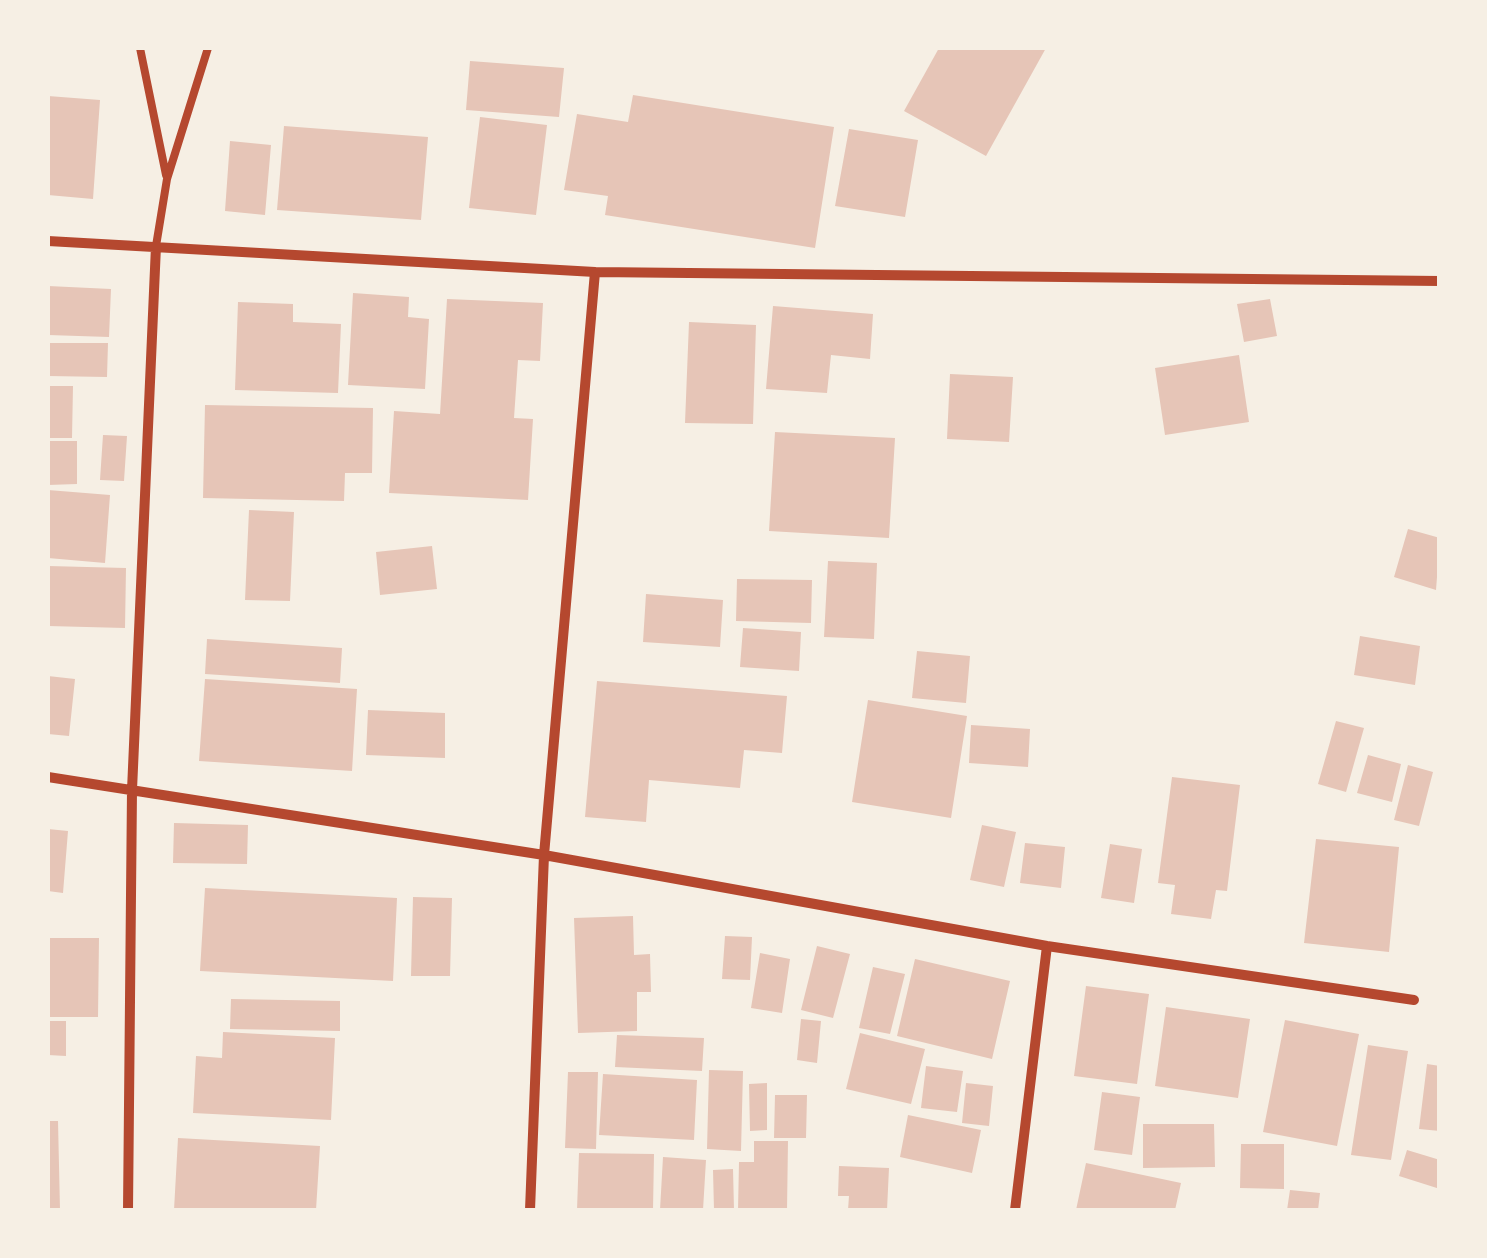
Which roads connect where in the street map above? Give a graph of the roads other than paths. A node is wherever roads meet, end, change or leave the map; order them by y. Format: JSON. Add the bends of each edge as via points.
{"nodes":[{"id":1,"x":140,"y":48,"type":"edge"},
{"id":2,"x":208,"y":48,"type":"edge"},
{"id":3,"x":167,"y":179,"type":"junction"},
{"id":4,"x":48,"y":241,"type":"edge"},
{"id":5,"x":156,"y":246,"type":"junction"},
{"id":6,"x":595,"y":272,"type":"junction"},
{"id":7,"x":1440,"y":281,"type":"edge"},
{"id":8,"x":48,"y":777,"type":"edge"},
{"id":9,"x":132,"y":790,"type":"junction"},
{"id":10,"x":544,"y":854,"type":"junction"},
{"id":11,"x":1047,"y":946,"type":"junction"},
{"id":12,"x":1414,"y":1000,"type":"dead end"},
{"id":13,"x":128,"y":1210,"type":"edge"},
{"id":14,"x":530,"y":1210,"type":"edge"},
{"id":15,"x":1015,"y":1210,"type":"edge"}],
"edges":[{"from":1,"to":3,"type":"lane"},
{"from":2,"to":3,"type":"lane"},
{"from":3,"to":5,"type":"lane"},
{"from":4,"to":5,"type":"street"},
{"from":5,"to":6,"type":"street"},
{"from":5,"to":9,"type":"street"},
{"from":6,"to":7,"type":"street"},
{"from":6,"to":10,"type":"street"},
{"from":8,"to":9,"type":"street"},
{"from":9,"to":10,"type":"street"},
{"from":9,"to":13,"type":"street"},
{"from":10,"to":11,"type":"street"},
{"from":10,"to":14,"type":"street"},
{"from":11,"to":12,"type":"street"},
{"from":11,"to":15,"type":"street"}]}
